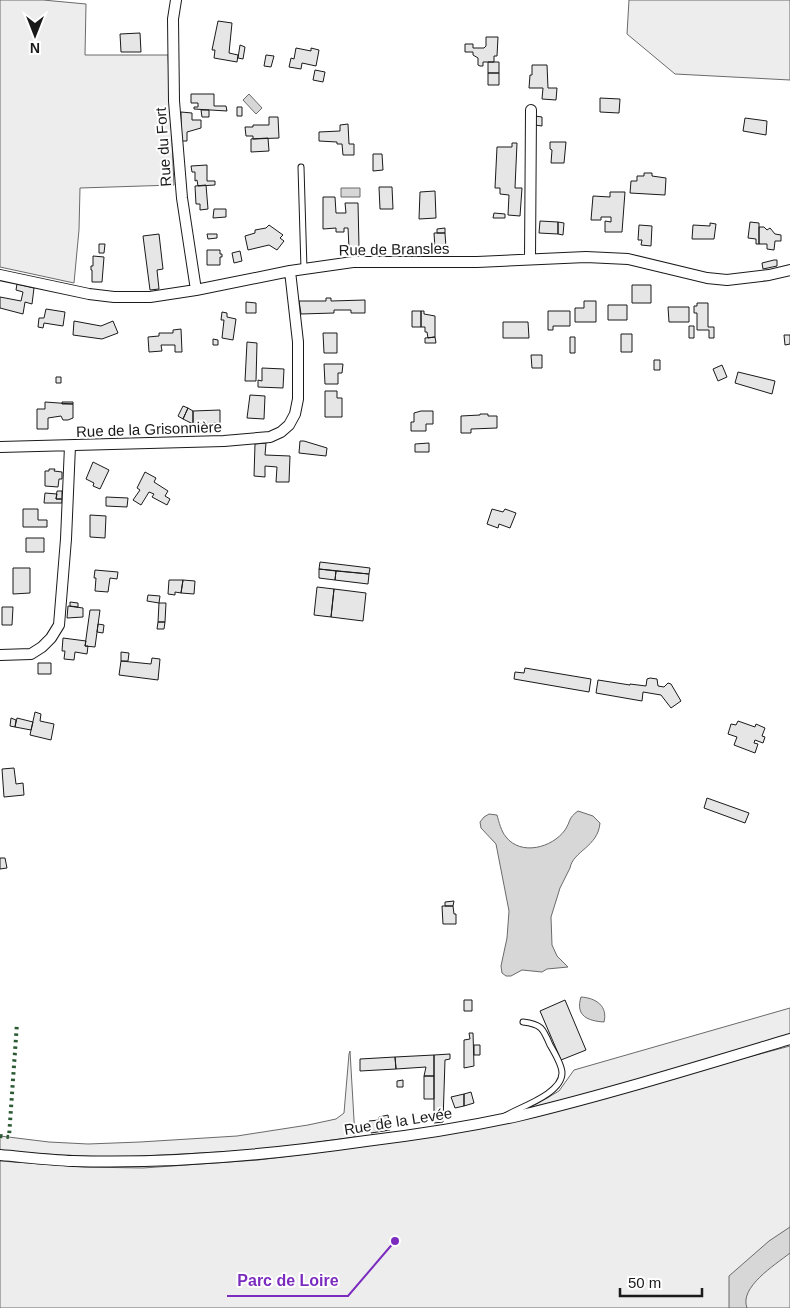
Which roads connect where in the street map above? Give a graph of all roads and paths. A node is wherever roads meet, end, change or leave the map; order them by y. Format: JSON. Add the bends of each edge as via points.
{"nodes":[{"id":1,"x":176,"y":0,"type":"edge"},
{"id":2,"x":531,"y":110,"type":"dead end"},
{"id":3,"x":301,"y":167,"type":"dead end"},
{"id":4,"x":530,"y":260,"type":"junction"},
{"id":5,"x":304,"y":269,"type":"junction"},
{"id":6,"x":790,"y":270,"type":"edge"},
{"id":7,"x":290,"y":271,"type":"junction"},
{"id":8,"x":0,"y":275,"type":"edge"},
{"id":9,"x":196,"y":290,"type":"junction"},
{"id":10,"x":70,"y":446,"type":"junction"},
{"id":11,"x":0,"y":447,"type":"edge"},
{"id":12,"x":0,"y":655,"type":"edge"},
{"id":13,"x":523,"y":1022,"type":"dead end"},
{"id":14,"x":790,"y":1039,"type":"edge"},
{"id":15,"x":499,"y":1119,"type":"junction"},
{"id":16,"x":0,"y":1155,"type":"edge"}],
"edges":[{"from":1,"to":9,"type":"street","name":"Rue du Fort","via":[[173,19],[174,101],[182,198]]},
{"from":2,"to":4,"type":"street"},
{"from":3,"to":5,"type":"lane"},
{"from":4,"to":5,"type":"street","name":"Rue de Bransles","via":[[353,262]]},
{"from":4,"to":6,"type":"street","name":"Rue de Bransles","via":[[586,256],[628,259],[727,280],[769,276]]},
{"from":5,"to":7,"type":"street","name":"Rue de Bransles"},
{"from":7,"to":9,"type":"street","name":"Rue de Bransles"},
{"from":7,"to":10,"type":"street","name":"Rue de la Grisonnière","via":[[298,342],[298,399],[289,425],[281,432],[270,437],[224,441]]},
{"from":8,"to":9,"type":"street","name":"Rue de Bransles","via":[[114,297],[150,297]]},
{"from":10,"to":11,"type":"street"},
{"from":10,"to":12,"type":"street","name":"Rue de la Grisonnière","via":[[59,625],[46,643],[31,654]]},
{"from":13,"to":15,"type":"lane","via":[[543,1028],[562,1072],[560,1082],[543,1098]]},
{"from":14,"to":15,"type":"street","name":"Rue de la Levée","via":[[618,1090]]},
{"from":15,"to":16,"type":"street","name":"Rue de la Levée","via":[[415,1135],[239,1157],[72,1160]]}]}
